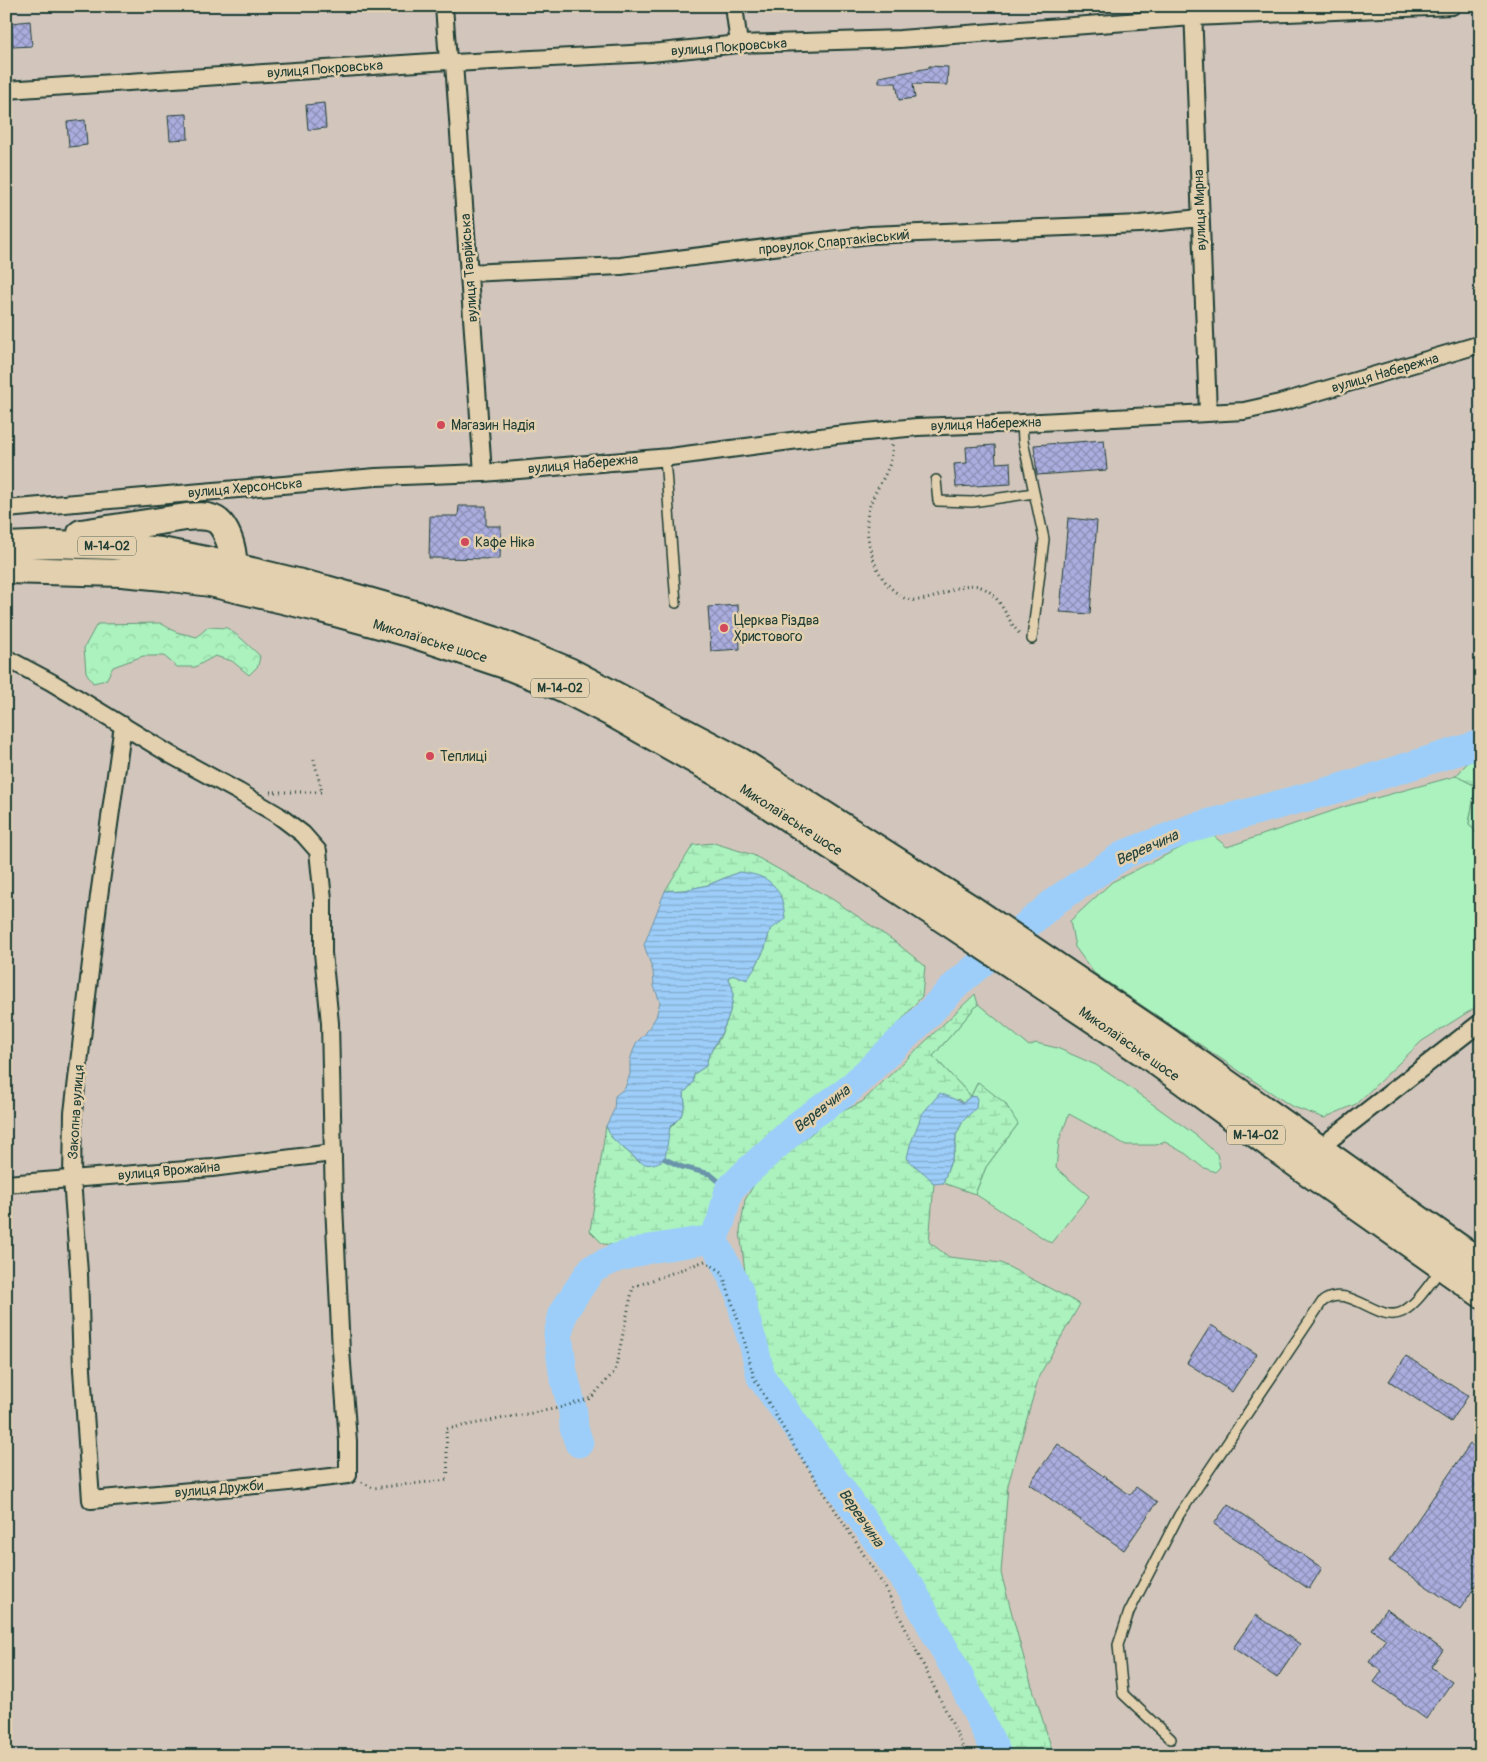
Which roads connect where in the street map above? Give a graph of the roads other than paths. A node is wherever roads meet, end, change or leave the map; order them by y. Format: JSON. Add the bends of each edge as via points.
{"nodes":[{"id":1,"x":444,"y":6,"type":"edge"},
{"id":2,"x":734,"y":6,"type":"edge"},
{"id":3,"x":1452,"y":6,"type":"edge"},
{"id":4,"x":1193,"y":12,"type":"edge"},
{"id":5,"x":739,"y":44,"type":"junction"},
{"id":6,"x":451,"y":62,"type":"junction"},
{"id":7,"x":6,"y":90,"type":"edge"},
{"id":8,"x":1200,"y":218,"type":"junction"},
{"id":9,"x":469,"y":273,"type":"junction"},
{"id":10,"x":1481,"y":344,"type":"edge"},
{"id":11,"x":1208,"y":413,"type":"junction"},
{"id":12,"x":1022,"y":424,"type":"junction"},
{"id":13,"x":665,"y":458,"type":"junction"},
{"id":14,"x":483,"y":473,"type":"junction"},
{"id":15,"x":936,"y":480,"type":"dead end"},
{"id":16,"x":1034,"y":493,"type":"junction"},
{"id":17,"x":6,"y":509,"type":"edge"},
{"id":18,"x":6,"y":546,"type":"edge"},
{"id":19,"x":232,"y":566,"type":"junction"},
{"id":20,"x":6,"y":569,"type":"edge"},
{"id":21,"x":676,"y":603,"type":"dead end"},
{"id":22,"x":1032,"y":639,"type":"road end"},
{"id":23,"x":6,"y":658,"type":"edge"},
{"id":24,"x":123,"y":726,"type":"junction"},
{"id":25,"x":1481,"y":1022,"type":"edge"},
{"id":26,"x":1318,"y":1149,"type":"junction"},
{"id":27,"x":332,"y":1153,"type":"junction"},
{"id":28,"x":72,"y":1179,"type":"junction"},
{"id":29,"x":6,"y":1184,"type":"edge"},
{"id":30,"x":1481,"y":1263,"type":"edge"},
{"id":31,"x":1442,"y":1267,"type":"junction"},
{"id":32,"x":1481,"y":1294,"type":"edge"},
{"id":33,"x":91,"y":1500,"type":"joint"},
{"id":34,"x":1171,"y":1739,"type":"dead end"}],
"edges":[{"from":1,"to":6,"type":"street","name":"вулиця Таврійська"},
{"from":2,"to":5,"type":"street"},
{"from":3,"to":4,"type":"street","name":"вулиця Покровська"},
{"from":4,"to":5,"type":"street","name":"вулиця Покровська","via":[[900,39]]},
{"from":4,"to":8,"type":"street","name":"вулиця Мирна"},
{"from":5,"to":6,"type":"street","name":"вулиця Покровська"},
{"from":6,"to":7,"type":"street","name":"вулиця Покровська"},
{"from":6,"to":9,"type":"street","name":"вулиця Таврійська"},
{"from":8,"to":9,"type":"street","name":"провулок Спартаківський","via":[[1140,224],[870,235],[621,266]]},
{"from":8,"to":11,"type":"street","name":"вулиця Мирна"},
{"from":9,"to":14,"type":"street","name":"вулиця Таврійська"},
{"from":10,"to":11,"type":"street","name":"вулиця Набережна","via":[[1280,404]]},
{"from":11,"to":12,"type":"street","name":"вулиця Набережна"},
{"from":12,"to":13,"type":"street","name":"вулиця Набережна","via":[[836,434]]},
{"from":12,"to":16,"type":"lane"},
{"from":13,"to":14,"type":"street","name":"вулиця Набережна"},
{"from":13,"to":21,"type":"lane"},
{"from":14,"to":17,"type":"street","name":"вулиця Херсонська","via":[[376,477]]},
{"from":15,"to":16,"type":"lane","via":[[938,501],[972,502]]},
{"from":16,"to":22,"type":"lane","via":[[1044,539]]},
{"from":18,"to":19,"type":"main road","name":"Миколаївське шосе","number":"М-14-02","via":[[113,546],[161,551]]},
{"from":18,"to":19,"type":"main road","via":[[198,515],[222,525],[230,541]]},
{"from":19,"to":20,"type":"main road","via":[[225,574],[126,563]]},
{"from":19,"to":26,"type":"main road","name":"Миколаївське шосе","number":"М-14-02","via":[[326,589],[494,640],[569,671],[740,761],[972,909],[1166,1040]]},
{"from":20,"to":31,"type":"main road","name":"Миколаївське шосе","number":"М-14-02","via":[[122,573],[210,583],[400,631],[505,665],[560,687],[730,780],[950,922],[1151,1058]]},
{"from":23,"to":24,"type":"street"},
{"from":24,"to":27,"type":"street","via":[[278,815],[303,834],[318,851],[324,899],[323,954],[330,1022]]},
{"from":24,"to":28,"type":"street","name":"Закопна вулиця","via":[[73,1113]]},
{"from":25,"to":26,"type":"street"},
{"from":26,"to":30,"type":"main road","name":"Миколаївське шосе","number":"М-14-02"},
{"from":27,"to":28,"type":"street","name":"вулиця Врожайна","via":[[212,1168]]},
{"from":27,"to":33,"type":"street","name":"вулиця Дружби","via":[[348,1475]]},
{"from":28,"to":29,"type":"street","name":"вулиця Врожайна"},
{"from":28,"to":33,"type":"street","name":"Закопна вулиця"},
{"from":31,"to":32,"type":"main road","name":"Миколаївське шосе","number":"М-14-02"},
{"from":31,"to":34,"type":"lane","via":[[1416,1300],[1401,1313],[1387,1313],[1341,1295],[1322,1302],[1179,1515],[1129,1612],[1118,1645],[1123,1694]]}]}
